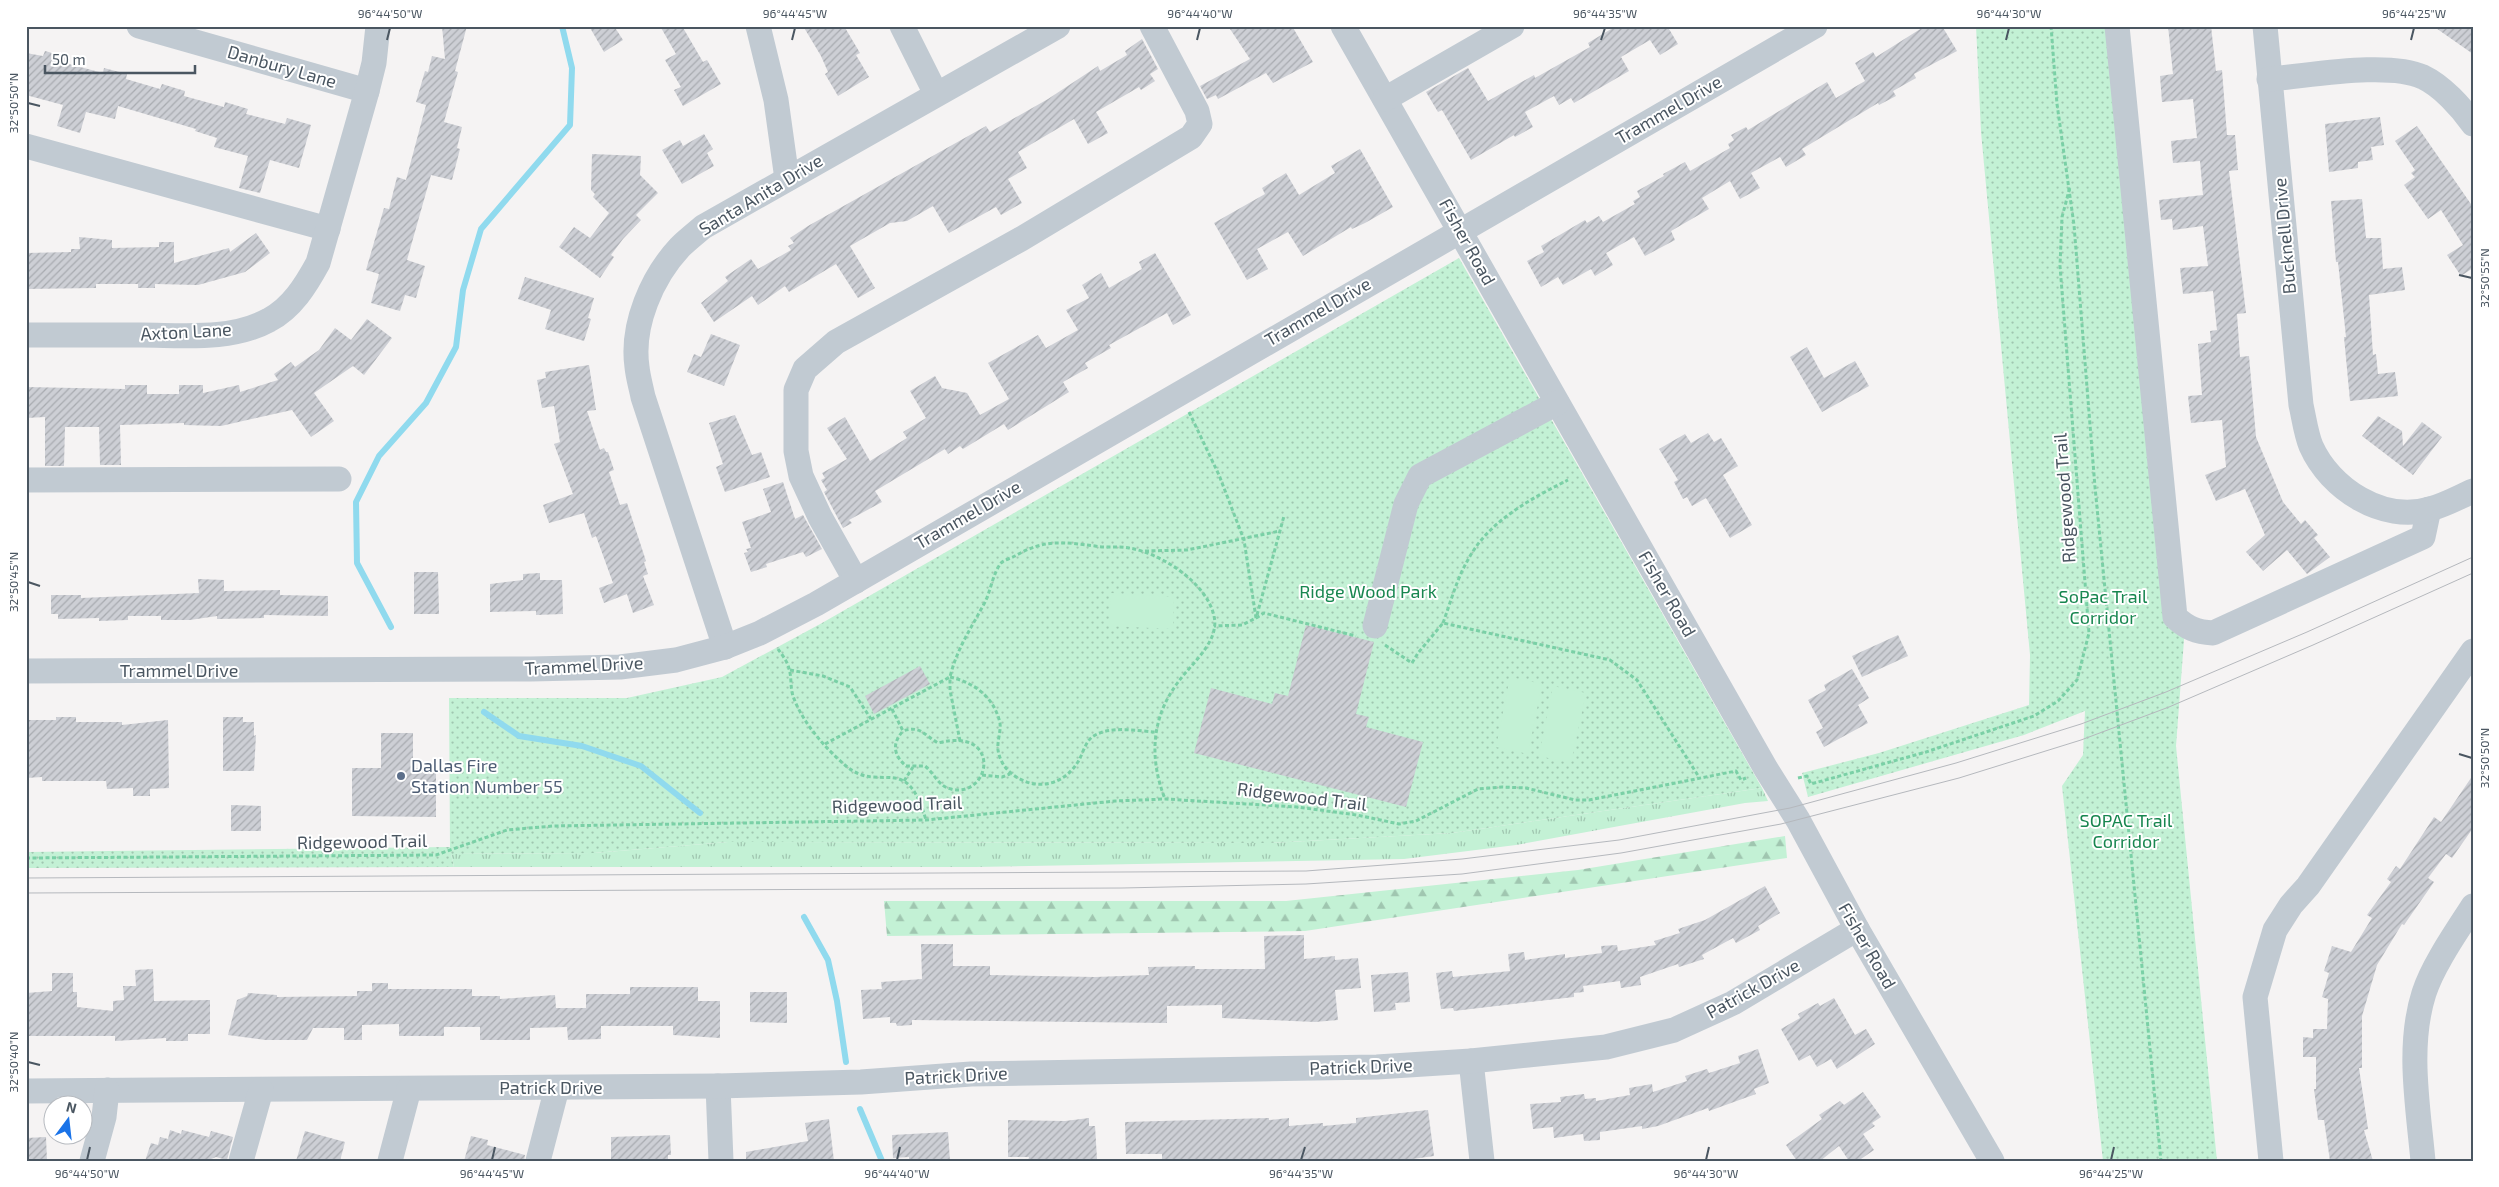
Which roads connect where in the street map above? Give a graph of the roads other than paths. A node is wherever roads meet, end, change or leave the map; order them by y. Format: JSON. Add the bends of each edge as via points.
{"nodes":[{"id":1,"x":138,"y":26,"type":"edge"},
{"id":2,"x":378,"y":26,"type":"edge"},
{"id":3,"x":758,"y":26,"type":"edge"},
{"id":4,"x":902,"y":26,"type":"edge"},
{"id":5,"x":1058,"y":26,"type":"edge"},
{"id":6,"x":1152,"y":26,"type":"edge"},
{"id":7,"x":1343,"y":26,"type":"edge"},
{"id":8,"x":1512,"y":26,"type":"edge"},
{"id":9,"x":1815,"y":26,"type":"edge"},
{"id":10,"x":2117,"y":26,"type":"edge"},
{"id":11,"x":2265,"y":26,"type":"edge"},
{"id":12,"x":2270,"y":79,"type":"junction"},
{"id":13,"x":367,"y":91,"type":"junction"},
{"id":14,"x":936,"y":94,"type":"junction"},
{"id":15,"x":1385,"y":99,"type":"junction"},
{"id":16,"x":2473,"y":124,"type":"edge"},
{"id":17,"x":26,"y":146,"type":"edge"},
{"id":18,"x":787,"y":179,"type":"junction"},
{"id":19,"x":328,"y":229,"type":"junction"},
{"id":20,"x":1460,"y":230,"type":"junction"},
{"id":21,"x":26,"y":335,"type":"edge"},
{"id":22,"x":1557,"y":403,"type":"junction"},
{"id":23,"x":339,"y":479,"type":"dead end"},
{"id":24,"x":26,"y":480,"type":"edge"},
{"id":25,"x":2473,"y":491,"type":"edge"},
{"id":26,"x":2429,"y":509,"type":"junction"},
{"id":27,"x":856,"y":581,"type":"junction"},
{"id":28,"x":1373,"y":635,"type":"road end"},
{"id":29,"x":726,"y":647,"type":"junction"},
{"id":30,"x":2473,"y":650,"type":"edge"},
{"id":31,"x":26,"y":671,"type":"edge"},
{"id":32,"x":2473,"y":906,"type":"edge"},
{"id":33,"x":1857,"y":929,"type":"junction"},
{"id":34,"x":1471,"y":1062,"type":"junction"},
{"id":35,"x":718,"y":1086,"type":"junction"},
{"id":36,"x":557,"y":1088,"type":"junction"},
{"id":37,"x":410,"y":1089,"type":"junction"},
{"id":38,"x":107,"y":1090,"type":"junction"},
{"id":39,"x":260,"y":1090,"type":"junction"},
{"id":40,"x":26,"y":1091,"type":"edge"},
{"id":41,"x":92,"y":1161,"type":"edge"},
{"id":42,"x":242,"y":1161,"type":"edge"},
{"id":43,"x":390,"y":1161,"type":"edge"},
{"id":44,"x":538,"y":1161,"type":"edge"},
{"id":45,"x":722,"y":1161,"type":"edge"},
{"id":46,"x":1482,"y":1161,"type":"edge"},
{"id":47,"x":1992,"y":1161,"type":"edge"},
{"id":48,"x":2271,"y":1161,"type":"edge"},
{"id":49,"x":2423,"y":1161,"type":"edge"}],
"edges":[{"from":1,"to":13,"type":"street","name":"Danbury Lane"},
{"from":2,"to":13,"type":"street","name":"Axton Lane"},
{"from":3,"to":18,"type":"street","via":[[776,100]]},
{"from":4,"to":14,"type":"street"},
{"from":5,"to":14,"type":"street","name":"Santa Anita Drive"},
{"from":6,"to":27,"type":"street","via":[[1198,111],[1200,124],[1191,138],[1021,239],[836,342],[805,369],[796,390],[796,451],[801,476]]},
{"from":7,"to":15,"type":"street","name":"Fisher Road"},
{"from":8,"to":15,"type":"street"},
{"from":9,"to":20,"type":"street","name":"Trammel Drive"},
{"from":10,"to":26,"type":"street","via":[[2175,616],[2197,632],[2213,633],[2423,536]]},
{"from":11,"to":12,"type":"street","name":"Bucknell Drive"},
{"from":12,"to":16,"type":"street","via":[[2385,70],[2422,77],[2442,90]]},
{"from":12,"to":26,"type":"street","name":"Bucknell Drive","via":[[2301,405],[2310,445],[2323,467],[2358,499],[2386,509],[2413,512]]},
{"from":13,"to":19,"type":"street","name":"Axton Lane"},
{"from":14,"to":18,"type":"street","name":"Santa Anita Drive"},
{"from":15,"to":20,"type":"street","name":"Fisher Road"},
{"from":17,"to":19,"type":"street"},
{"from":18,"to":29,"type":"street","name":"Santa Anita Drive","via":[[703,227],[680,247],[659,275],[646,300],[638,332],[636,365],[643,397]]},
{"from":19,"to":21,"type":"street","name":"Axton Lane","via":[[318,263],[306,286],[274,316],[245,329],[214,335]]},
{"from":20,"to":22,"type":"street","name":"Fisher Road"},
{"from":20,"to":27,"type":"street","name":"Trammel Drive"},
{"from":22,"to":28,"type":"street","via":[[1420,476],[1406,504]]},
{"from":22,"to":33,"type":"street","name":"Fisher Road","via":[[1798,820]]},
{"from":23,"to":24,"type":"street"},
{"from":25,"to":26,"type":"street","name":"Bucknell Drive"},
{"from":27,"to":29,"type":"street","name":"Trammel Drive","via":[[760,633]]},
{"from":29,"to":31,"type":"street","name":"Trammel Drive","via":[[676,660],[620,667]]},
{"from":30,"to":48,"type":"street","via":[[2275,930],[2254,996]]},
{"from":32,"to":49,"type":"street","via":[[2424,993],[2416,1041],[2416,1085]]},
{"from":33,"to":34,"type":"street","name":"Patrick Drive","via":[[1733,1003],[1674,1030],[1606,1047]]},
{"from":33,"to":47,"type":"street","name":"Fisher Road"},
{"from":34,"to":35,"type":"street","name":"Patrick Drive","via":[[1377,1067],[971,1074],[861,1082]]},
{"from":34,"to":46,"type":"street"},
{"from":35,"to":36,"type":"street","name":"Patrick Drive"},
{"from":35,"to":45,"type":"street"},
{"from":36,"to":37,"type":"street","name":"Patrick Drive"},
{"from":36,"to":44,"type":"street"},
{"from":37,"to":39,"type":"street","name":"Patrick Drive"},
{"from":37,"to":43,"type":"street"},
{"from":38,"to":39,"type":"street","name":"Patrick Drive"},
{"from":38,"to":40,"type":"street","name":"Patrick Drive"},
{"from":38,"to":41,"type":"street","via":[[104,1117]]},
{"from":39,"to":42,"type":"street"}]}
